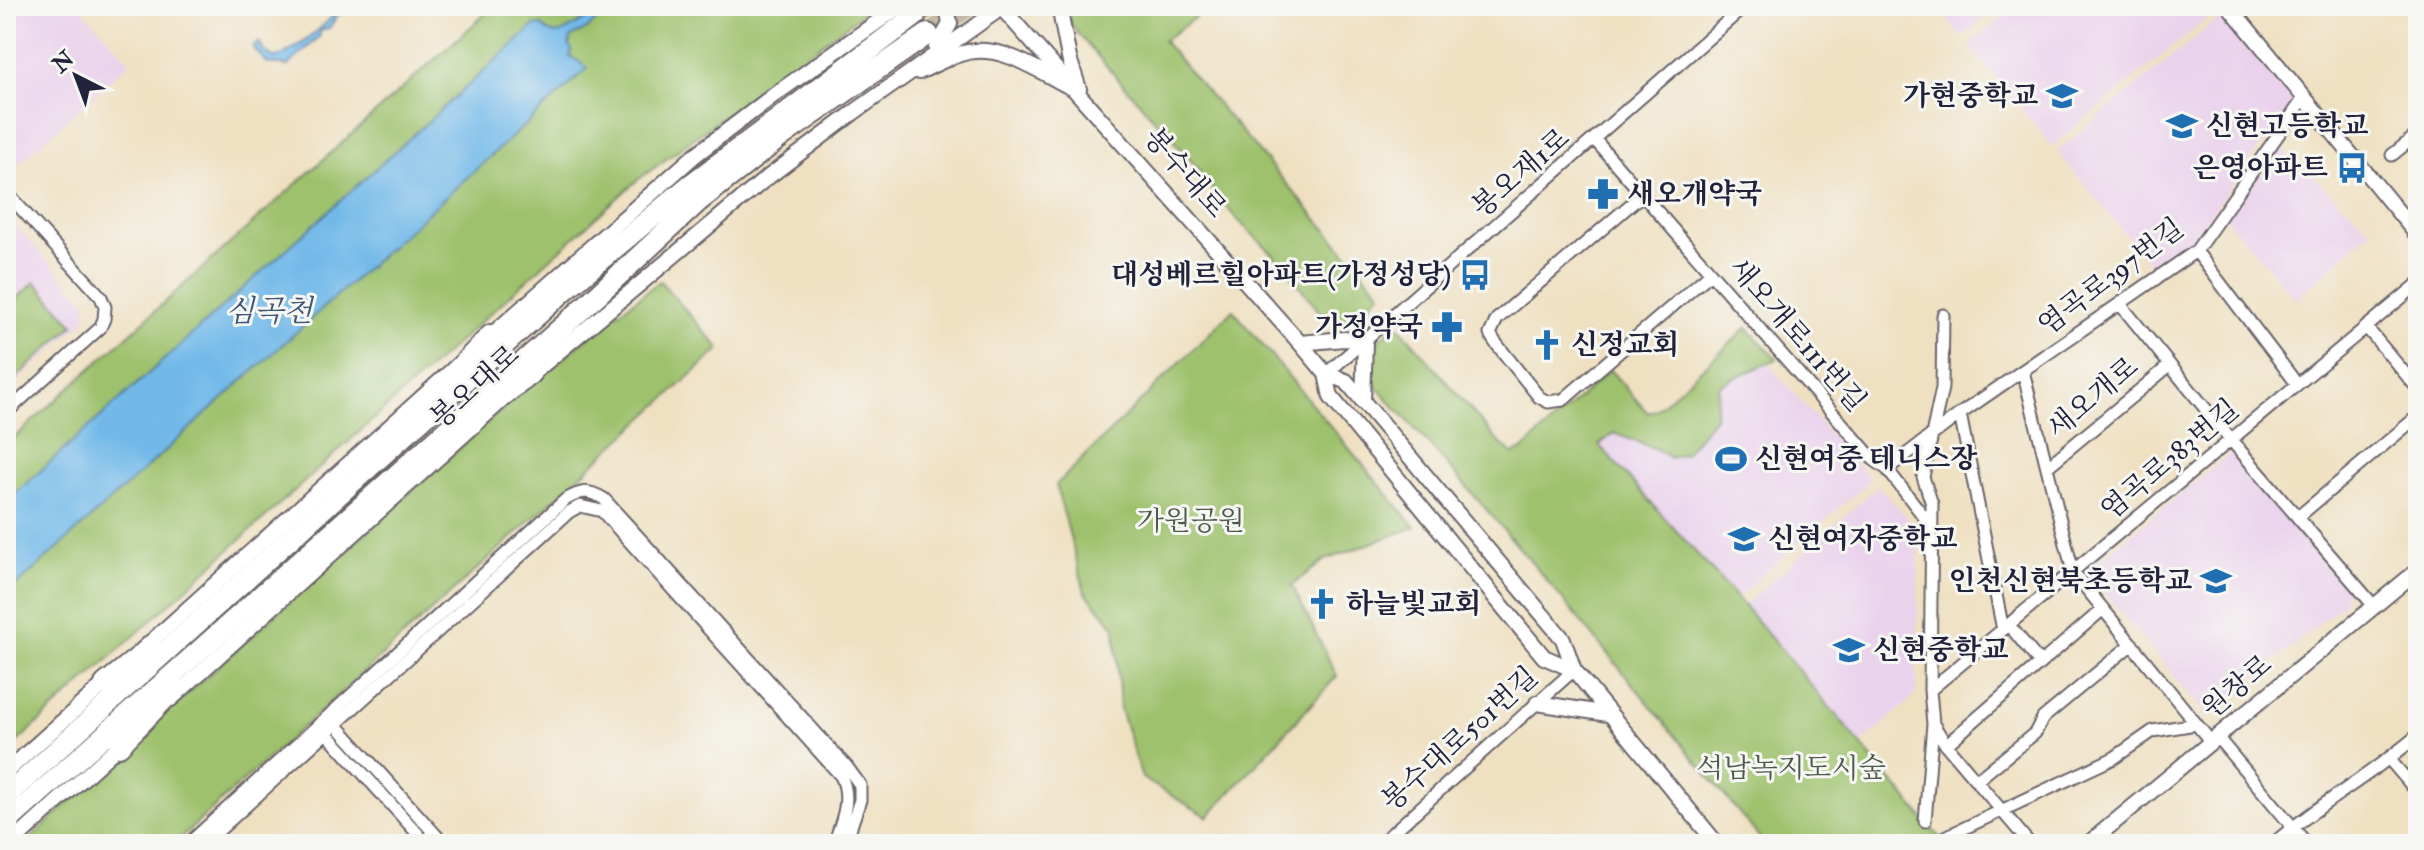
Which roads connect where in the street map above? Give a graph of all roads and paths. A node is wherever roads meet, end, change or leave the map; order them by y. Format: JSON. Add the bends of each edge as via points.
{"nodes":[{"id":1,"x":888,"y":6,"type":"edge"},
{"id":2,"x":947,"y":6,"type":"edge"},
{"id":3,"x":1002,"y":6,"type":"edge"},
{"id":4,"x":1059,"y":6,"type":"edge"},
{"id":5,"x":1745,"y":6,"type":"edge"},
{"id":6,"x":2229,"y":6,"type":"edge"},
{"id":7,"x":908,"y":11,"type":"edge"},
{"id":8,"x":869,"y":28,"type":"junction"},
{"id":9,"x":928,"y":34,"type":"tunnel mouth"},
{"id":10,"x":929,"y":58,"type":"junction"},
{"id":11,"x":901,"y":80,"type":"junction"},
{"id":12,"x":1080,"y":93,"type":"junction"},
{"id":13,"x":2304,"y":98,"type":"junction"},
{"id":14,"x":2418,"y":134,"type":"edge"},
{"id":15,"x":1595,"y":140,"type":"junction"},
{"id":16,"x":2392,"y":155,"type":"dead end"},
{"id":17,"x":6,"y":192,"type":"edge"},
{"id":18,"x":1643,"y":194,"type":"junction"},
{"id":19,"x":2418,"y":236,"type":"edge"},
{"id":20,"x":2196,"y":251,"type":"junction"},
{"id":21,"x":1711,"y":273,"type":"junction"},
{"id":22,"x":2418,"y":284,"type":"edge"},
{"id":23,"x":2120,"y":304,"type":"junction"},
{"id":24,"x":1943,"y":315,"type":"dead end"},
{"id":25,"x":2366,"y":327,"type":"junction"},
{"id":26,"x":491,"y":335,"type":"junction"},
{"id":27,"x":1365,"y":341,"type":"junction"},
{"id":28,"x":1300,"y":343,"type":"junction"},
{"id":29,"x":2170,"y":365,"type":"junction"},
{"id":30,"x":2023,"y":371,"type":"junction"},
{"id":31,"x":531,"y":374,"type":"junction"},
{"id":32,"x":1326,"y":374,"type":"junction"},
{"id":33,"x":2297,"y":384,"type":"junction"},
{"id":34,"x":2418,"y":389,"type":"edge"},
{"id":35,"x":1363,"y":402,"type":"junction"},
{"id":36,"x":6,"y":413,"type":"edge"},
{"id":37,"x":1960,"y":414,"type":"junction"},
{"id":38,"x":2418,"y":416,"type":"edge"},
{"id":39,"x":1932,"y":435,"type":"junction"},
{"id":40,"x":2231,"y":440,"type":"junction"},
{"id":41,"x":2047,"y":467,"type":"junction"},
{"id":42,"x":1887,"y":469,"type":"junction"},
{"id":43,"x":330,"y":502,"type":"junction"},
{"id":44,"x":2298,"y":517,"type":"junction"},
{"id":45,"x":345,"y":519,"type":"junction"},
{"id":46,"x":1933,"y":527,"type":"junction"},
{"id":47,"x":292,"y":536,"type":"junction"},
{"id":48,"x":306,"y":554,"type":"junction"},
{"id":49,"x":2418,"y":570,"type":"edge"},
{"id":50,"x":2073,"y":572,"type":"junction"},
{"id":51,"x":2374,"y":606,"type":"junction"},
{"id":52,"x":2103,"y":609,"type":"junction"},
{"id":53,"x":2006,"y":627,"type":"junction"},
{"id":54,"x":2132,"y":644,"type":"junction"},
{"id":55,"x":2040,"y":663,"type":"junction"},
{"id":56,"x":1574,"y":670,"type":"junction"},
{"id":57,"x":105,"y":684,"type":"junction"},
{"id":58,"x":1930,"y":690,"type":"junction"},
{"id":59,"x":1537,"y":703,"type":"junction"},
{"id":60,"x":1608,"y":714,"type":"junction"},
{"id":61,"x":328,"y":724,"type":"junction"},
{"id":62,"x":1933,"y":724,"type":"junction"},
{"id":63,"x":2196,"y":724,"type":"junction"},
{"id":64,"x":2418,"y":735,"type":"edge"},
{"id":65,"x":2214,"y":739,"type":"junction"},
{"id":66,"x":1946,"y":745,"type":"junction"},
{"id":67,"x":119,"y":746,"type":"junction"},
{"id":68,"x":2390,"y":760,"type":"junction"},
{"id":69,"x":6,"y":772,"type":"edge"},
{"id":70,"x":1976,"y":781,"type":"junction"},
{"id":71,"x":2418,"y":791,"type":"edge"},
{"id":72,"x":6,"y":796,"type":"edge"},
{"id":73,"x":2001,"y":810,"type":"junction"},
{"id":74,"x":1925,"y":821,"type":"dead end"},
{"id":75,"x":6,"y":823,"type":"edge"},
{"id":76,"x":2293,"y":826,"type":"junction"},
{"id":77,"x":1941,"y":839,"type":"dead end"},
{"id":78,"x":11,"y":844,"type":"edge"},
{"id":79,"x":188,"y":844,"type":"edge"},
{"id":80,"x":204,"y":844,"type":"edge"},
{"id":81,"x":427,"y":844,"type":"edge"},
{"id":82,"x":444,"y":844,"type":"edge"},
{"id":83,"x":834,"y":844,"type":"edge"},
{"id":84,"x":845,"y":844,"type":"edge"},
{"id":85,"x":1380,"y":844,"type":"edge"},
{"id":86,"x":1717,"y":844,"type":"edge"},
{"id":87,"x":2030,"y":844,"type":"edge"},
{"id":88,"x":2088,"y":844,"type":"edge"},
{"id":89,"x":2273,"y":844,"type":"edge"},
{"id":90,"x":2307,"y":844,"type":"edge"}],
"edges":[{"from":1,"to":8,"type":"main road"},
{"from":2,"to":10,"type":"main road","via":[[950,24]]},
{"from":3,"to":10,"type":"main road","name":"봉오대로"},
{"from":3,"to":12,"type":"main road","name":"봉수대로"},
{"from":4,"to":12,"type":"main road"},
{"from":5,"to":15,"type":"street","name":"봉오재1로"},
{"from":6,"to":13,"type":"main road"},
{"from":7,"to":8,"type":"main road","name":"봉오대로"},
{"from":7,"to":43,"type":"highway","name":"봉오대로","via":[[566,289]]},
{"from":8,"to":26,"type":"main road","name":"봉오대로","via":[[694,156]]},
{"from":9,"to":45,"type":"highway","name":"봉오대로","via":[[699,201]]},
{"from":10,"to":11,"type":"main road","name":"봉오대로"},
{"from":11,"to":12,"type":"main road","via":[[980,50],[1010,56]]},
{"from":11,"to":31,"type":"main road","name":"봉오대로","via":[[763,181]]},
{"from":12,"to":28,"type":"main road","name":"봉수대로"},
{"from":13,"to":19,"type":"main road"},
{"from":13,"to":20,"type":"street","name":"염곡로397번길"},
{"from":14,"to":16,"type":"street"},
{"from":15,"to":18,"type":"street","name":"새오개로111번길"},
{"from":15,"to":27,"type":"street","name":"봉오재1로"},
{"from":17,"to":36,"type":"street","via":[[94,288],[105,307],[100,328]]},
{"from":18,"to":21,"type":"street","name":"새오개로111번길"},
{"from":18,"to":21,"type":"street","via":[[1493,325],[1490,334],[1495,342],[1539,397],[1563,400]]},
{"from":20,"to":23,"type":"street","name":"염곡로397번길"},
{"from":20,"to":33,"type":"street"},
{"from":21,"to":42,"type":"street","name":"새오개로111번길"},
{"from":22,"to":25,"type":"street","name":"염곡로383번길"},
{"from":23,"to":29,"type":"street"},
{"from":23,"to":30,"type":"street","name":"염곡로397번길"},
{"from":24,"to":39,"type":"street","via":[[1942,388]]},
{"from":25,"to":33,"type":"street","name":"염곡로383번길"},
{"from":25,"to":34,"type":"street"},
{"from":26,"to":43,"type":"highway"},
{"from":26,"to":57,"type":"main road","name":"봉오대로"},
{"from":27,"to":28,"type":"main road"},
{"from":27,"to":32,"type":"street","name":"봉오재1로"},
{"from":27,"to":35,"type":"main road"},
{"from":28,"to":32,"type":"main road","name":"봉수대로"},
{"from":29,"to":40,"type":"street"},
{"from":29,"to":41,"type":"street","name":"새오개로"},
{"from":30,"to":37,"type":"street"},
{"from":30,"to":41,"type":"street","name":"새오개로"},
{"from":31,"to":45,"type":"highway"},
{"from":31,"to":67,"type":"main road","name":"봉오대로"},
{"from":32,"to":35,"type":"main road","name":"봉수대로","via":[[1346,381]]},
{"from":32,"to":56,"type":"main road","name":"봉수대로","via":[[1331,397],[1544,657]]},
{"from":33,"to":40,"type":"street","name":"염곡로383번길"},
{"from":35,"to":56,"type":"main road","name":"봉수대로","via":[[1563,639]]},
{"from":37,"to":39,"type":"street"},
{"from":37,"to":53,"type":"street"},
{"from":38,"to":44,"type":"street"},
{"from":39,"to":42,"type":"street"},
{"from":39,"to":46,"type":"street","via":[[1923,477]]},
{"from":40,"to":44,"type":"street"},
{"from":40,"to":50,"type":"street","name":"염곡로383번길"},
{"from":41,"to":50,"type":"street","name":"새오개로"},
{"from":42,"to":46,"type":"street","name":"새오개로111번길"},
{"from":43,"to":47,"type":"highway","name":"봉오대로"},
{"from":44,"to":51,"type":"street"},
{"from":45,"to":48,"type":"highway","name":"봉오대로"},
{"from":46,"to":58,"type":"street"},
{"from":47,"to":57,"type":"highway"},
{"from":47,"to":72,"type":"highway","name":"봉오대로"},
{"from":48,"to":67,"type":"highway"},
{"from":48,"to":75,"type":"highway","name":"봉오대로"},
{"from":49,"to":51,"type":"main road","name":"원창로"},
{"from":50,"to":52,"type":"street","name":"새오개로"},
{"from":50,"to":53,"type":"street","name":"염곡로383번길"},
{"from":51,"to":65,"type":"main road","name":"원창로"},
{"from":52,"to":54,"type":"street","name":"새오개로"},
{"from":52,"to":55,"type":"street"},
{"from":53,"to":55,"type":"street"},
{"from":53,"to":58,"type":"street","name":"염곡로383번길"},
{"from":54,"to":63,"type":"street","name":"새오개로"},
{"from":54,"to":70,"type":"street"},
{"from":55,"to":66,"type":"street"},
{"from":56,"to":59,"type":"street","name":"봉수대로501번길"},
{"from":56,"to":60,"type":"main road","name":"봉수대로"},
{"from":57,"to":69,"type":"main road","name":"봉오대로"},
{"from":58,"to":62,"type":"street"},
{"from":59,"to":60,"type":"main road"},
{"from":59,"to":85,"type":"street","name":"봉수대로501번길"},
{"from":60,"to":86,"type":"main road","name":"봉수대로"},
{"from":61,"to":79,"type":"street"},
{"from":61,"to":80,"type":"street"},
{"from":61,"to":81,"type":"street"},
{"from":61,"to":82,"type":"street"},
{"from":61,"to":83,"type":"street","via":[[569,512],[590,507],[602,511],[841,776],[847,799]]},
{"from":61,"to":84,"type":"street","via":[[565,500],[591,491],[604,499],[854,776],[860,800]]},
{"from":62,"to":66,"type":"street"},
{"from":62,"to":74,"type":"street"},
{"from":63,"to":65,"type":"street","name":"새오개로"},
{"from":63,"to":73,"type":"street","via":[[2153,731],[2114,758]]},
{"from":64,"to":68,"type":"street"},
{"from":65,"to":76,"type":"street","name":"새오개로"},
{"from":65,"to":88,"type":"main road","name":"원창로"},
{"from":66,"to":70,"type":"street"},
{"from":67,"to":78,"type":"main road","name":"봉오대로"},
{"from":68,"to":71,"type":"street"},
{"from":68,"to":76,"type":"street"},
{"from":70,"to":73,"type":"street"},
{"from":73,"to":77,"type":"street"},
{"from":73,"to":87,"type":"street"},
{"from":76,"to":89,"type":"street"},
{"from":76,"to":90,"type":"street","name":"새오개로"}]}
